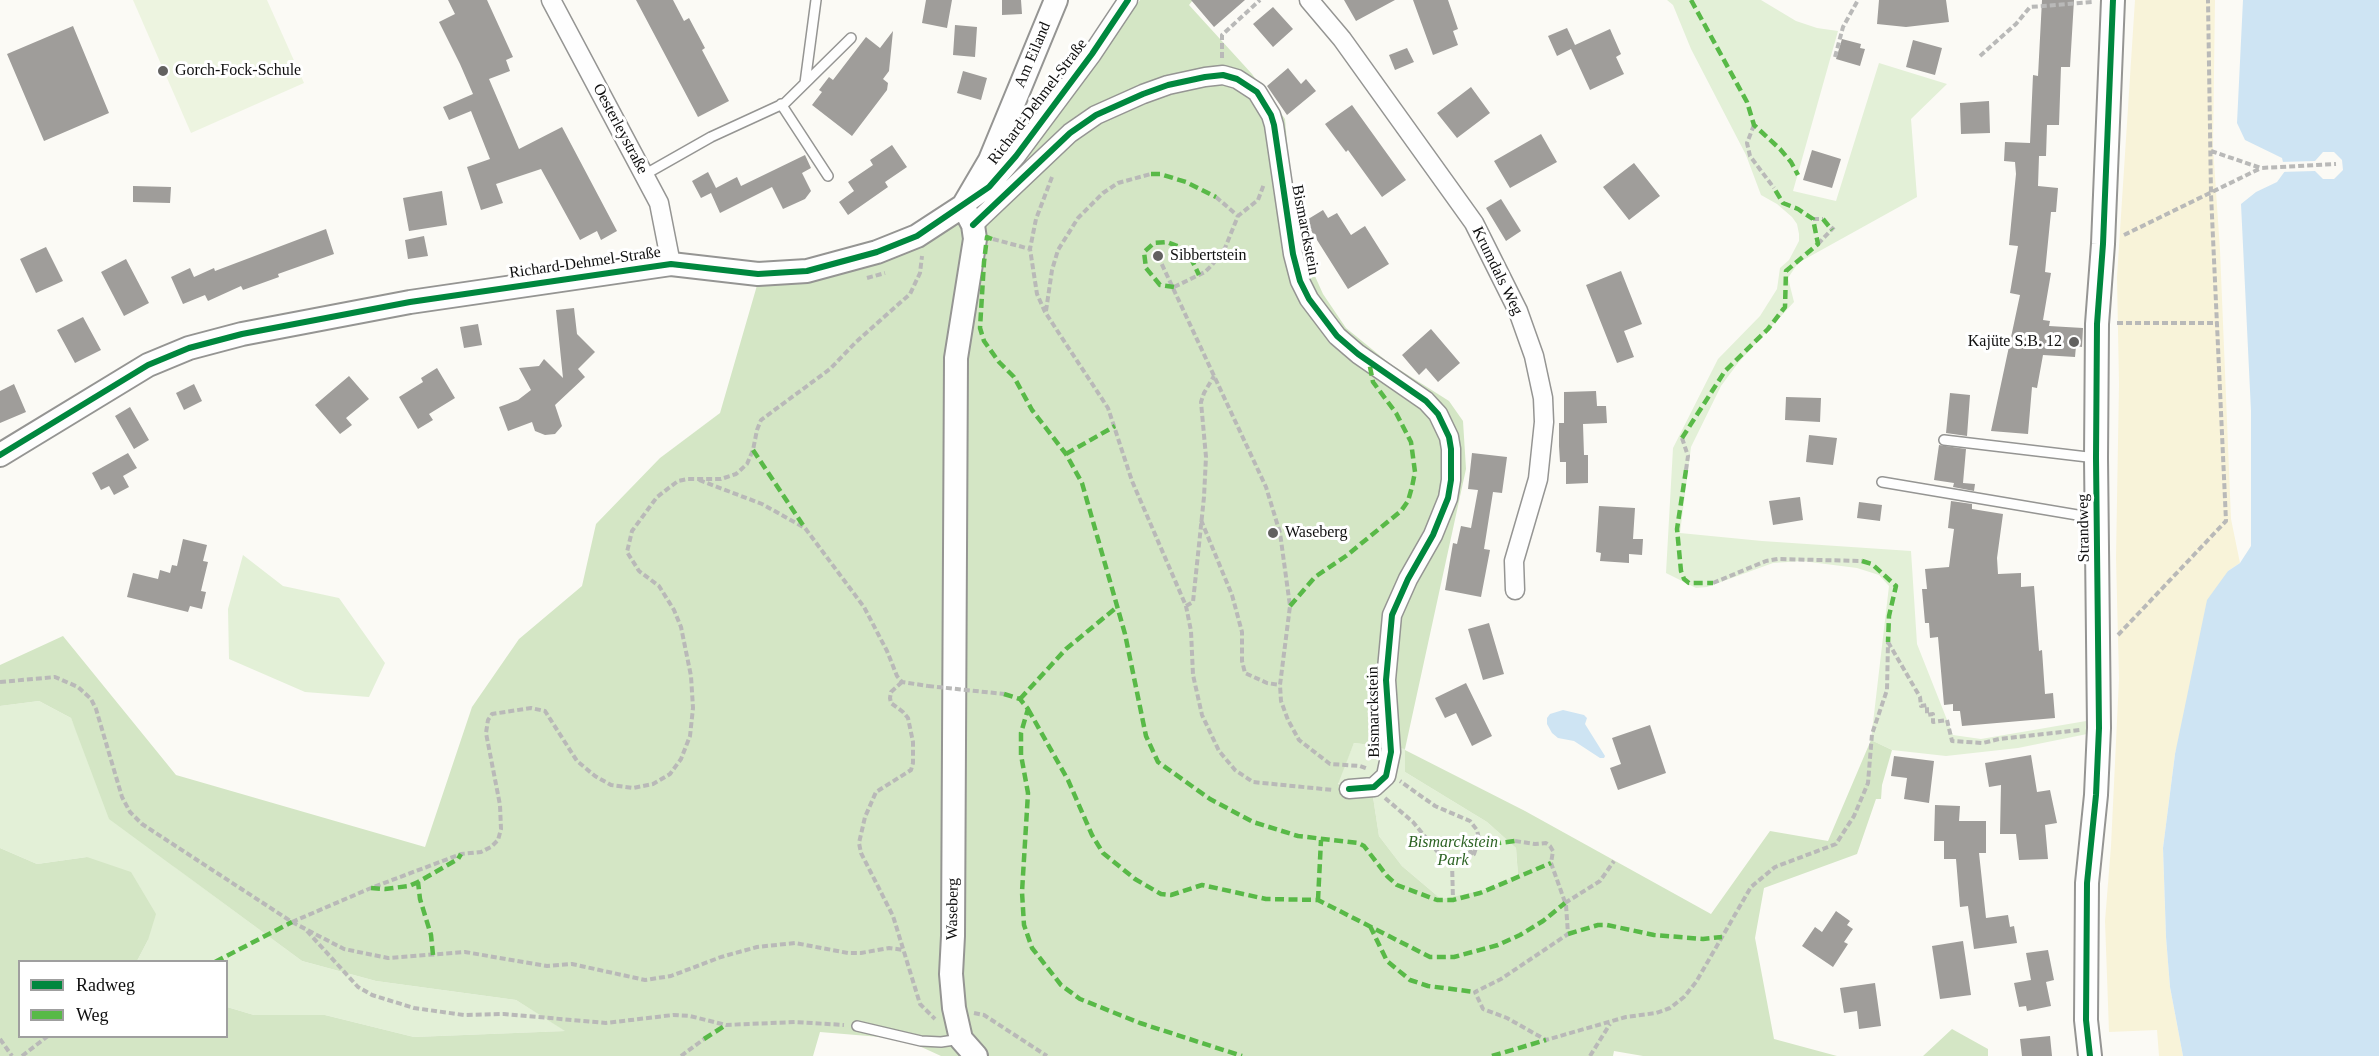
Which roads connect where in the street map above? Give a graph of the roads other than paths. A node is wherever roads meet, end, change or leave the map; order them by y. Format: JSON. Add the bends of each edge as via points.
{"nodes":[{"id":1,"x":551,"y":0,"type":"edge"},
{"id":2,"x":816,"y":0,"type":"edge"},
{"id":3,"x":1056,"y":0,"type":"edge"},
{"id":4,"x":1128,"y":0,"type":"edge"},
{"id":5,"x":1309,"y":0,"type":"edge"},
{"id":6,"x":2113,"y":0,"type":"edge"},
{"id":7,"x":851,"y":38,"type":"dead end"},
{"id":8,"x":805,"y":83,"type":"junction"},
{"id":9,"x":781,"y":104,"type":"junction"},
{"id":10,"x":644,"y":175,"type":"junction"},
{"id":11,"x":828,"y":176,"type":"dead end"},
{"id":12,"x":968,"y":216,"type":"junction"},
{"id":13,"x":671,"y":264,"type":"junction"},
{"id":14,"x":1944,"y":440,"type":"dead end"},
{"id":15,"x":0,"y":455,"type":"edge"},
{"id":16,"x":2096,"y":458,"type":"junction"},
{"id":17,"x":1882,"y":482,"type":"dead end"},
{"id":18,"x":2098,"y":519,"type":"junction"},
{"id":19,"x":1515,"y":590,"type":"dead end"},
{"id":20,"x":1348,"y":789,"type":"road end"},
{"id":21,"x":857,"y":1026,"type":"road end"},
{"id":22,"x":961,"y":1039,"type":"junction"},
{"id":23,"x":976,"y":1056,"type":"edge"},
{"id":24,"x":2090,"y":1056,"type":"edge"}],
"edges":[{"from":1,"to":10,"type":"street","name":"Oesterleystraße"},
{"from":2,"to":8,"type":"lane"},
{"from":3,"to":12,"type":"street","name":"Am Eiland"},
{"from":4,"to":12,"type":"street","name":"Richard-Dehmel-Straße","via":[[1092,54]]},
{"from":5,"to":19,"type":"street","name":"Krumdals Weg","via":[[1342,39],[1474,223],[1514,303],[1534,356],[1544,422],[1538,479],[1514,561]]},
{"from":6,"to":16,"type":"street","name":"Strandweg","via":[[2097,324]]},
{"from":7,"to":8,"type":"lane"},
{"from":8,"to":9,"type":"lane"},
{"from":9,"to":10,"type":"lane"},
{"from":9,"to":11,"type":"lane"},
{"from":10,"to":13,"type":"street","name":"Oesterleystraße","via":[[659,203]]},
{"from":12,"to":13,"type":"street","name":"Richard-Dehmel-Straße","via":[[878,252],[807,270],[758,274]]},
{"from":12,"to":20,"type":"street","name":"Bismarckstein","via":[[1096,115],[1168,85],[1223,75],[1257,92],[1277,135],[1293,254],[1309,299],[1337,336],[1432,408],[1451,449],[1448,498],[1390,623],[1386,680],[1391,752],[1380,782]]},
{"from":12,"to":22,"type":"street","name":"Waseberg","via":[[975,239],[956,358],[951,974]]},
{"from":13,"to":15,"type":"street","name":"Richard-Dehmel-Straße","via":[[410,302],[189,348],[148,365]]},
{"from":14,"to":16,"type":"lane"},
{"from":16,"to":18,"type":"street","name":"Strandweg"},
{"from":17,"to":18,"type":"lane"},
{"from":18,"to":24,"type":"street","name":"Strandweg","via":[[2097,795],[2087,883],[2086,1020]]},
{"from":21,"to":22,"type":"lane","via":[[921,1041]]},
{"from":22,"to":23,"type":"street"}]}
